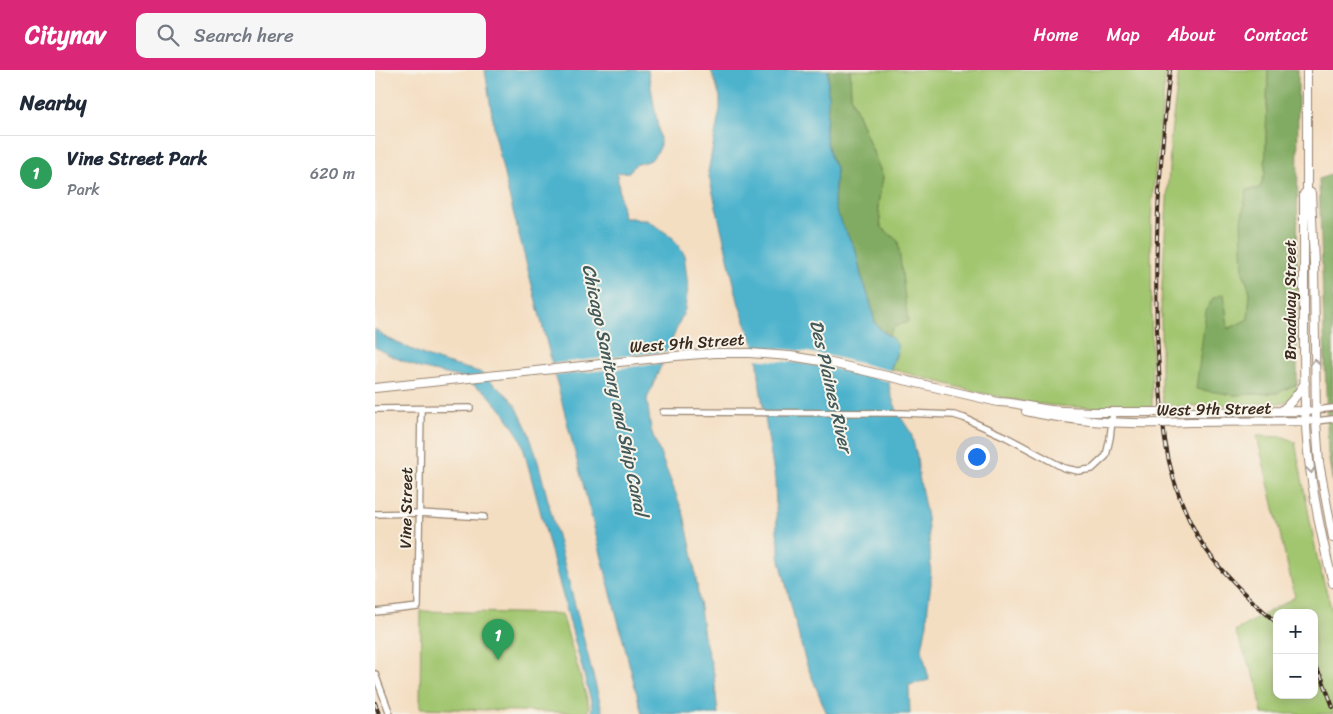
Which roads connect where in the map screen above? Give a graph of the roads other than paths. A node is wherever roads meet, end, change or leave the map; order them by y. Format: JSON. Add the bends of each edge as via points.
{"nodes":[{"id":1,"x":1307,"y":70,"type":"edge"},
{"id":2,"x":1307,"y":190,"type":"junction"},
{"id":3,"x":1305,"y":383,"type":"junction"},
{"id":4,"x":375,"y":388,"type":"edge"},
{"id":5,"x":998,"y":402,"type":"junction"},
{"id":6,"x":375,"y":408,"type":"edge"},
{"id":7,"x":470,"y":408,"type":"dead end"},
{"id":8,"x":1333,"y":408,"type":"edge"},
{"id":9,"x":421,"y":409,"type":"junction"},
{"id":10,"x":1315,"y":410,"type":"junction"},
{"id":11,"x":1281,"y":411,"type":"junction"},
{"id":12,"x":1306,"y":411,"type":"junction"},
{"id":13,"x":663,"y":412,"type":"dead end"},
{"id":14,"x":1113,"y":412,"type":"junction"},
{"id":15,"x":1333,"y":419,"type":"edge"},
{"id":16,"x":1306,"y":421,"type":"junction"},
{"id":17,"x":1316,"y":421,"type":"junction"},
{"id":18,"x":1111,"y":422,"type":"junction"},
{"id":19,"x":420,"y":513,"type":"junction"},
{"id":20,"x":375,"y":514,"type":"edge"},
{"id":21,"x":484,"y":517,"type":"dead end"},
{"id":22,"x":1333,"y":538,"type":"edge"},
{"id":23,"x":1333,"y":582,"type":"edge"},
{"id":24,"x":375,"y":612,"type":"edge"},
{"id":25,"x":375,"y":674,"type":"edge"},
{"id":26,"x":390,"y":714,"type":"edge"}],
"edges":[{"from":1,"to":2,"type":"main road","name":"Broadway Street"},
{"from":2,"to":3,"type":"main road","name":"Broadway Street","via":[[1304,194]]},
{"from":10,"to":2,"type":"main road","name":"Broadway Street","one_way":true,"via":[[1314,264],[1311,193]]},
{"from":3,"to":11,"type":"main road","via":[[1294,400]]},
{"from":3,"to":12,"type":"main road","name":"Broadway Street"},
{"from":4,"to":5,"type":"main road","name":"West 9th Street","via":[[675,356],[749,353],[827,362]]},
{"from":5,"to":14,"type":"main road","name":"West 9th Street","via":[[1059,411]]},
{"from":5,"to":18,"type":"main road","name":"West 9th Street","via":[[1050,416]]},
{"from":6,"to":9,"type":"street"},
{"from":7,"to":9,"type":"street"},
{"from":8,"to":10,"type":"street"},
{"from":9,"to":19,"type":"street","name":"Vine Street"},
{"from":10,"to":12,"type":"main road","name":"West 9th Street"},
{"from":10,"to":17,"type":"main road","name":"Broadway Street"},
{"from":11,"to":12,"type":"main road","name":"West 9th Street"},
{"from":11,"to":14,"type":"main road","name":"West 9th Street","bridge":true},
{"from":12,"to":16,"type":"main road","name":"Broadway Street"},
{"from":13,"to":18,"type":"street","via":[[954,415],[1006,437],[1064,468],[1078,471],[1092,469],[1106,456]]},
{"from":14,"to":18,"type":"street"},
{"from":15,"to":17,"type":"street"},
{"from":16,"to":17,"type":"main road","name":"West 9th Street"},
{"from":16,"to":18,"type":"main road","name":"West 9th Street","bridge":true},
{"from":16,"to":23,"type":"main road","name":"Broadway Street","one_way":true,"via":[[1314,495]]},
{"from":17,"to":22,"type":"main road","name":"Broadway Street","via":[[1319,463]]},
{"from":19,"to":20,"type":"street"},
{"from":19,"to":21,"type":"street"},
{"from":19,"to":24,"type":"street","name":"Vine Street","via":[[418,607]]},
{"from":25,"to":26,"type":"street"}]}
